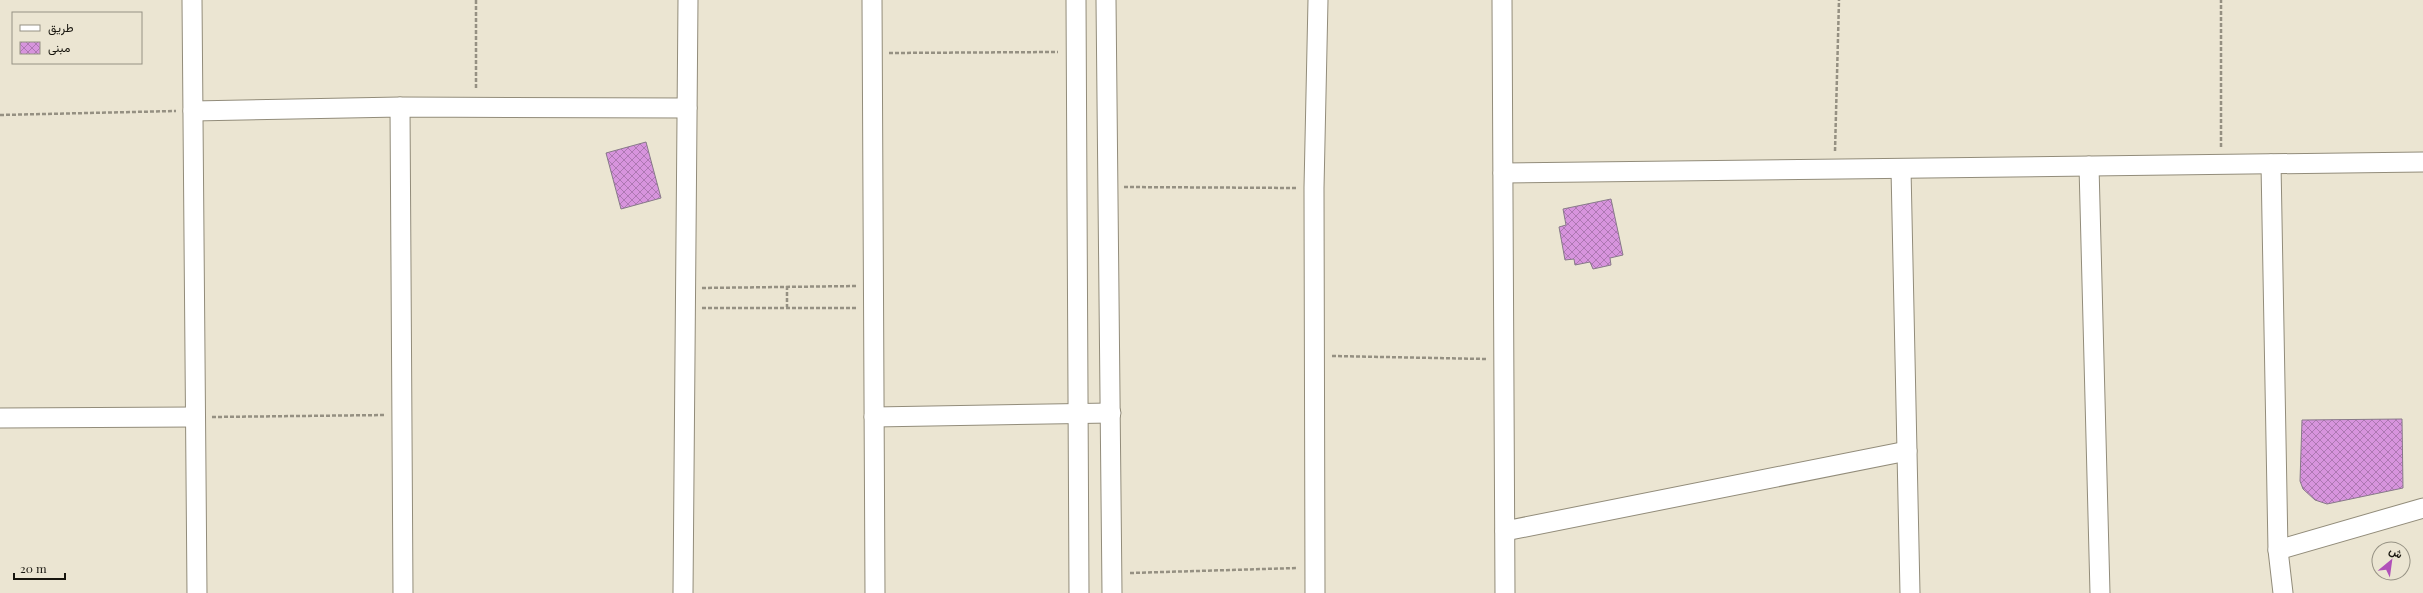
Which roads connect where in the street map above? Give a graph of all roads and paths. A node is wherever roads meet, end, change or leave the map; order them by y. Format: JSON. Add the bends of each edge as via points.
{"nodes":[{"id":1,"x":192,"y":0,"type":"edge"},
{"id":2,"x":476,"y":0,"type":"edge"},
{"id":3,"x":688,"y":0,"type":"edge"},
{"id":4,"x":872,"y":0,"type":"edge"},
{"id":5,"x":1076,"y":0,"type":"edge"},
{"id":6,"x":1106,"y":0,"type":"edge"},
{"id":7,"x":1318,"y":0,"type":"edge"},
{"id":8,"x":1502,"y":0,"type":"edge"},
{"id":9,"x":1838,"y":0,"type":"edge"},
{"id":10,"x":2221,"y":0,"type":"edge"},
{"id":11,"x":1077,"y":52,"type":"junction"},
{"id":12,"x":873,"y":53,"type":"junction"},
{"id":13,"x":400,"y":107,"type":"junction"},
{"id":14,"x":476,"y":107,"type":"junction"},
{"id":15,"x":687,"y":108,"type":"junction"},
{"id":16,"x":193,"y":111,"type":"junction"},
{"id":17,"x":0,"y":115,"type":"edge"},
{"id":18,"x":2423,"y":162,"type":"edge"},
{"id":19,"x":2271,"y":164,"type":"junction"},
{"id":20,"x":2221,"y":165,"type":"junction"},
{"id":21,"x":2089,"y":166,"type":"junction"},
{"id":22,"x":1901,"y":168,"type":"junction"},
{"id":23,"x":1835,"y":169,"type":"junction"},
{"id":24,"x":1503,"y":173,"type":"junction"},
{"id":25,"x":1108,"y":187,"type":"junction"},
{"id":26,"x":1314,"y":188,"type":"junction"},
{"id":27,"x":787,"y":286,"type":"junction"},
{"id":28,"x":873,"y":286,"type":"junction"},
{"id":29,"x":686,"y":288,"type":"junction"},
{"id":30,"x":686,"y":308,"type":"junction"},
{"id":31,"x":787,"y":308,"type":"junction"},
{"id":32,"x":874,"y":308,"type":"junction"},
{"id":33,"x":1314,"y":356,"type":"junction"},
{"id":34,"x":1504,"y":359,"type":"junction"},
{"id":35,"x":1111,"y":413,"type":"junction"},
{"id":36,"x":1080,"y":414,"type":"junction"},
{"id":37,"x":402,"y":415,"type":"junction"},
{"id":38,"x":196,"y":417,"type":"junction"},
{"id":39,"x":874,"y":417,"type":"junction"},
{"id":40,"x":0,"y":418,"type":"edge"},
{"id":41,"x":1907,"y":451,"type":"junction"},
{"id":42,"x":2423,"y":508,"type":"edge"},
{"id":43,"x":1505,"y":531,"type":"junction"},
{"id":44,"x":2278,"y":550,"type":"junction"},
{"id":45,"x":1314,"y":568,"type":"junction"},
{"id":46,"x":1111,"y":573,"type":"junction"},
{"id":47,"x":197,"y":593,"type":"edge"},
{"id":48,"x":403,"y":593,"type":"edge"},
{"id":49,"x":683,"y":593,"type":"edge"},
{"id":50,"x":875,"y":593,"type":"edge"},
{"id":51,"x":1079,"y":593,"type":"edge"},
{"id":52,"x":1112,"y":593,"type":"edge"},
{"id":53,"x":1315,"y":593,"type":"edge"},
{"id":54,"x":1505,"y":593,"type":"edge"},
{"id":55,"x":1910,"y":593,"type":"edge"},
{"id":56,"x":2100,"y":593,"type":"edge"},
{"id":57,"x":2283,"y":593,"type":"edge"}],
"edges":[{"from":1,"to":16,"type":"street"},
{"from":2,"to":14,"type":"path"},
{"from":3,"to":15,"type":"street"},
{"from":4,"to":12,"type":"street"},
{"from":5,"to":11,"type":"street"},
{"from":6,"to":25,"type":"street"},
{"from":7,"to":26,"type":"street"},
{"from":8,"to":24,"type":"street"},
{"from":9,"to":23,"type":"path"},
{"from":10,"to":20,"type":"path"},
{"from":11,"to":12,"type":"path"},
{"from":11,"to":36,"type":"street"},
{"from":12,"to":28,"type":"street"},
{"from":13,"to":14,"type":"street"},
{"from":13,"to":16,"type":"street"},
{"from":13,"to":37,"type":"street"},
{"from":14,"to":15,"type":"street"},
{"from":15,"to":29,"type":"street"},
{"from":16,"to":17,"type":"path"},
{"from":16,"to":38,"type":"street"},
{"from":18,"to":19,"type":"street"},
{"from":19,"to":20,"type":"street"},
{"from":19,"to":44,"type":"street"},
{"from":20,"to":21,"type":"street"},
{"from":21,"to":22,"type":"street"},
{"from":21,"to":56,"type":"street"},
{"from":22,"to":23,"type":"street"},
{"from":22,"to":41,"type":"street"},
{"from":23,"to":24,"type":"street"},
{"from":24,"to":34,"type":"street"},
{"from":25,"to":26,"type":"path"},
{"from":25,"to":35,"type":"street"},
{"from":26,"to":33,"type":"street"},
{"from":27,"to":28,"type":"path"},
{"from":27,"to":29,"type":"path"},
{"from":27,"to":31,"type":"path"},
{"from":28,"to":32,"type":"street"},
{"from":29,"to":30,"type":"street"},
{"from":30,"to":31,"type":"path"},
{"from":30,"to":49,"type":"street"},
{"from":31,"to":32,"type":"path"},
{"from":32,"to":39,"type":"street"},
{"from":33,"to":34,"type":"path"},
{"from":33,"to":45,"type":"street"},
{"from":34,"to":43,"type":"street"},
{"from":35,"to":36,"type":"street"},
{"from":35,"to":46,"type":"street"},
{"from":36,"to":39,"type":"street"},
{"from":36,"to":51,"type":"street"},
{"from":37,"to":38,"type":"path"},
{"from":37,"to":48,"type":"street"},
{"from":38,"to":40,"type":"street"},
{"from":38,"to":47,"type":"street"},
{"from":39,"to":50,"type":"street"},
{"from":41,"to":43,"type":"street"},
{"from":41,"to":55,"type":"street"},
{"from":42,"to":44,"type":"street"},
{"from":43,"to":54,"type":"street"},
{"from":44,"to":57,"type":"street"},
{"from":45,"to":46,"type":"path"},
{"from":45,"to":53,"type":"street"},
{"from":46,"to":52,"type":"street"}]}
